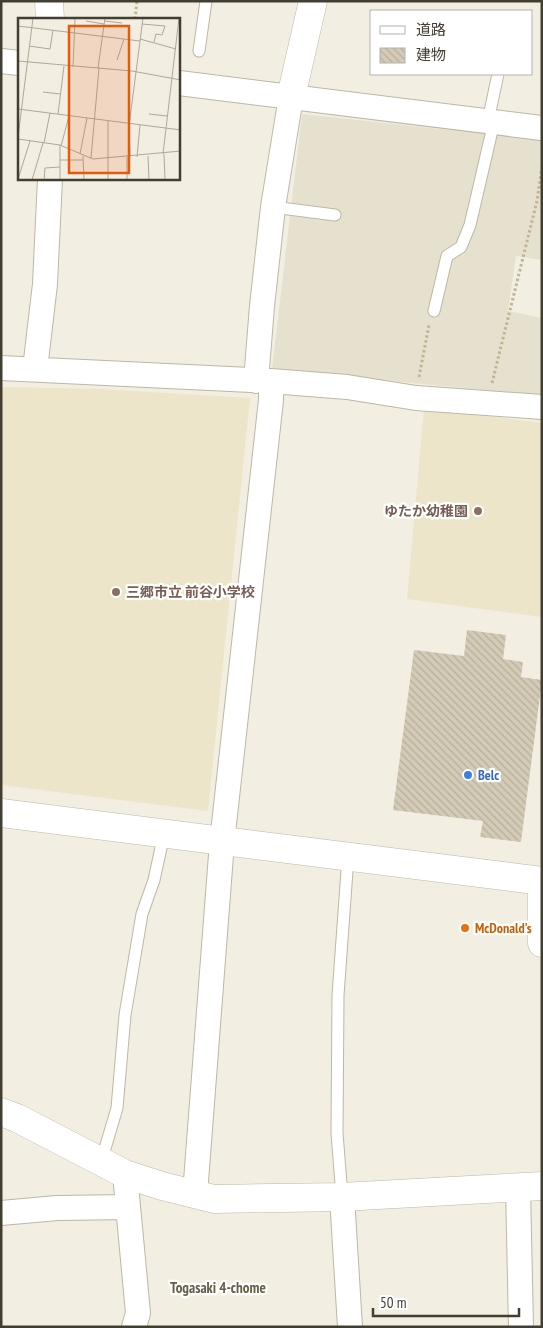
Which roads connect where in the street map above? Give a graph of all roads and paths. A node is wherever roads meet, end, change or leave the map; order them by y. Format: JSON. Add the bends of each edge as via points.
{"nodes":[{"id":1,"x":50,"y":1,"type":"edge"},
{"id":2,"x":137,"y":1,"type":"edge"},
{"id":3,"x":206,"y":1,"type":"edge"},
{"id":4,"x":313,"y":1,"type":"edge"},
{"id":5,"x":50,"y":18,"type":"edge"},
{"id":6,"x":135,"y":18,"type":"edge"},
{"id":7,"x":199,"y":51,"type":"dead end"},
{"id":8,"x":1,"y":61,"type":"edge"},
{"id":9,"x":18,"y":63,"type":"edge"},
{"id":10,"x":498,"y":75,"type":"edge"},
{"id":11,"x":180,"y":83,"type":"edge"},
{"id":12,"x":291,"y":98,"type":"junction"},
{"id":13,"x":491,"y":122,"type":"junction"},
{"id":14,"x":542,"y":128,"type":"edge"},
{"id":15,"x":542,"y":167,"type":"edge"},
{"id":16,"x":50,"y":180,"type":"edge"},
{"id":17,"x":273,"y":207,"type":"junction"},
{"id":18,"x":335,"y":215,"type":"dead end"},
{"id":19,"x":434,"y":311,"type":"joint"},
{"id":20,"x":1,"y":368,"type":"edge"},
{"id":21,"x":36,"y":369,"type":"junction"},
{"id":22,"x":264,"y":381,"type":"junction"},
{"id":23,"x":416,"y":398,"type":"junction"},
{"id":24,"x":487,"y":403,"type":"junction"},
{"id":25,"x":542,"y":407,"type":"edge"},
{"id":26,"x":1,"y":814,"type":"edge"},
{"id":27,"x":164,"y":834,"type":"junction"},
{"id":28,"x":222,"y":842,"type":"junction"},
{"id":29,"x":348,"y":857,"type":"junction"},
{"id":30,"x":542,"y":881,"type":"edge"},
{"id":31,"x":542,"y":896,"type":"edge"},
{"id":32,"x":542,"y":943,"type":"edge"},
{"id":33,"x":1,"y":1112,"type":"edge"},
{"id":34,"x":101,"y":1162,"type":"junction"},
{"id":35,"x":125,"y":1174,"type":"junction"},
{"id":36,"x":530,"y":1187,"type":"edge"},
{"id":37,"x":195,"y":1194,"type":"junction"},
{"id":38,"x":342,"y":1197,"type":"junction"},
{"id":39,"x":128,"y":1207,"type":"junction"},
{"id":40,"x":1,"y":1213,"type":"edge"},
{"id":41,"x":134,"y":1327,"type":"edge"},
{"id":42,"x":350,"y":1327,"type":"edge"},
{"id":43,"x":521,"y":1327,"type":"edge"}],
"edges":[{"from":1,"to":5,"type":"street"},
{"from":2,"to":6,"type":"path"},
{"from":3,"to":7,"type":"lane"},
{"from":4,"to":12,"type":"street"},
{"from":8,"to":9,"type":"street"},
{"from":10,"to":13,"type":"lane"},
{"from":11,"to":12,"type":"street"},
{"from":12,"to":13,"type":"street"},
{"from":12,"to":17,"type":"street"},
{"from":13,"to":14,"type":"street"},
{"from":13,"to":19,"type":"lane","via":[[470,225],[461,247],[446,256]]},
{"from":15,"to":24,"type":"path"},
{"from":16,"to":21,"type":"street","via":[[45,284]]},
{"from":17,"to":18,"type":"lane"},
{"from":17,"to":22,"type":"street","via":[[262,306]]},
{"from":19,"to":23,"type":"path","via":[[428,326]]},
{"from":20,"to":21,"type":"street"},
{"from":21,"to":22,"type":"street"},
{"from":22,"to":23,"type":"street","via":[[347,387]]},
{"from":22,"to":28,"type":"street","via":[[270,410]]},
{"from":23,"to":24,"type":"street"},
{"from":24,"to":25,"type":"street"},
{"from":26,"to":27,"type":"street"},
{"from":27,"to":28,"type":"street"},
{"from":27,"to":34,"type":"lane","via":[[154,880],[142,914],[125,1015],[117,1108]]},
{"from":28,"to":29,"type":"street"},
{"from":28,"to":37,"type":"street"},
{"from":29,"to":30,"type":"street"},
{"from":29,"to":38,"type":"lane","via":[[338,995],[337,1133]]},
{"from":31,"to":32,"type":"street"},
{"from":33,"to":34,"type":"street"},
{"from":34,"to":35,"type":"street"},
{"from":35,"to":37,"type":"street"},
{"from":35,"to":39,"type":"street"},
{"from":36,"to":38,"type":"street"},
{"from":36,"to":43,"type":"street"},
{"from":37,"to":38,"type":"street","via":[[214,1199]]},
{"from":38,"to":42,"type":"street"},
{"from":39,"to":40,"type":"street"},
{"from":39,"to":41,"type":"street","via":[[138,1313]]}]}
